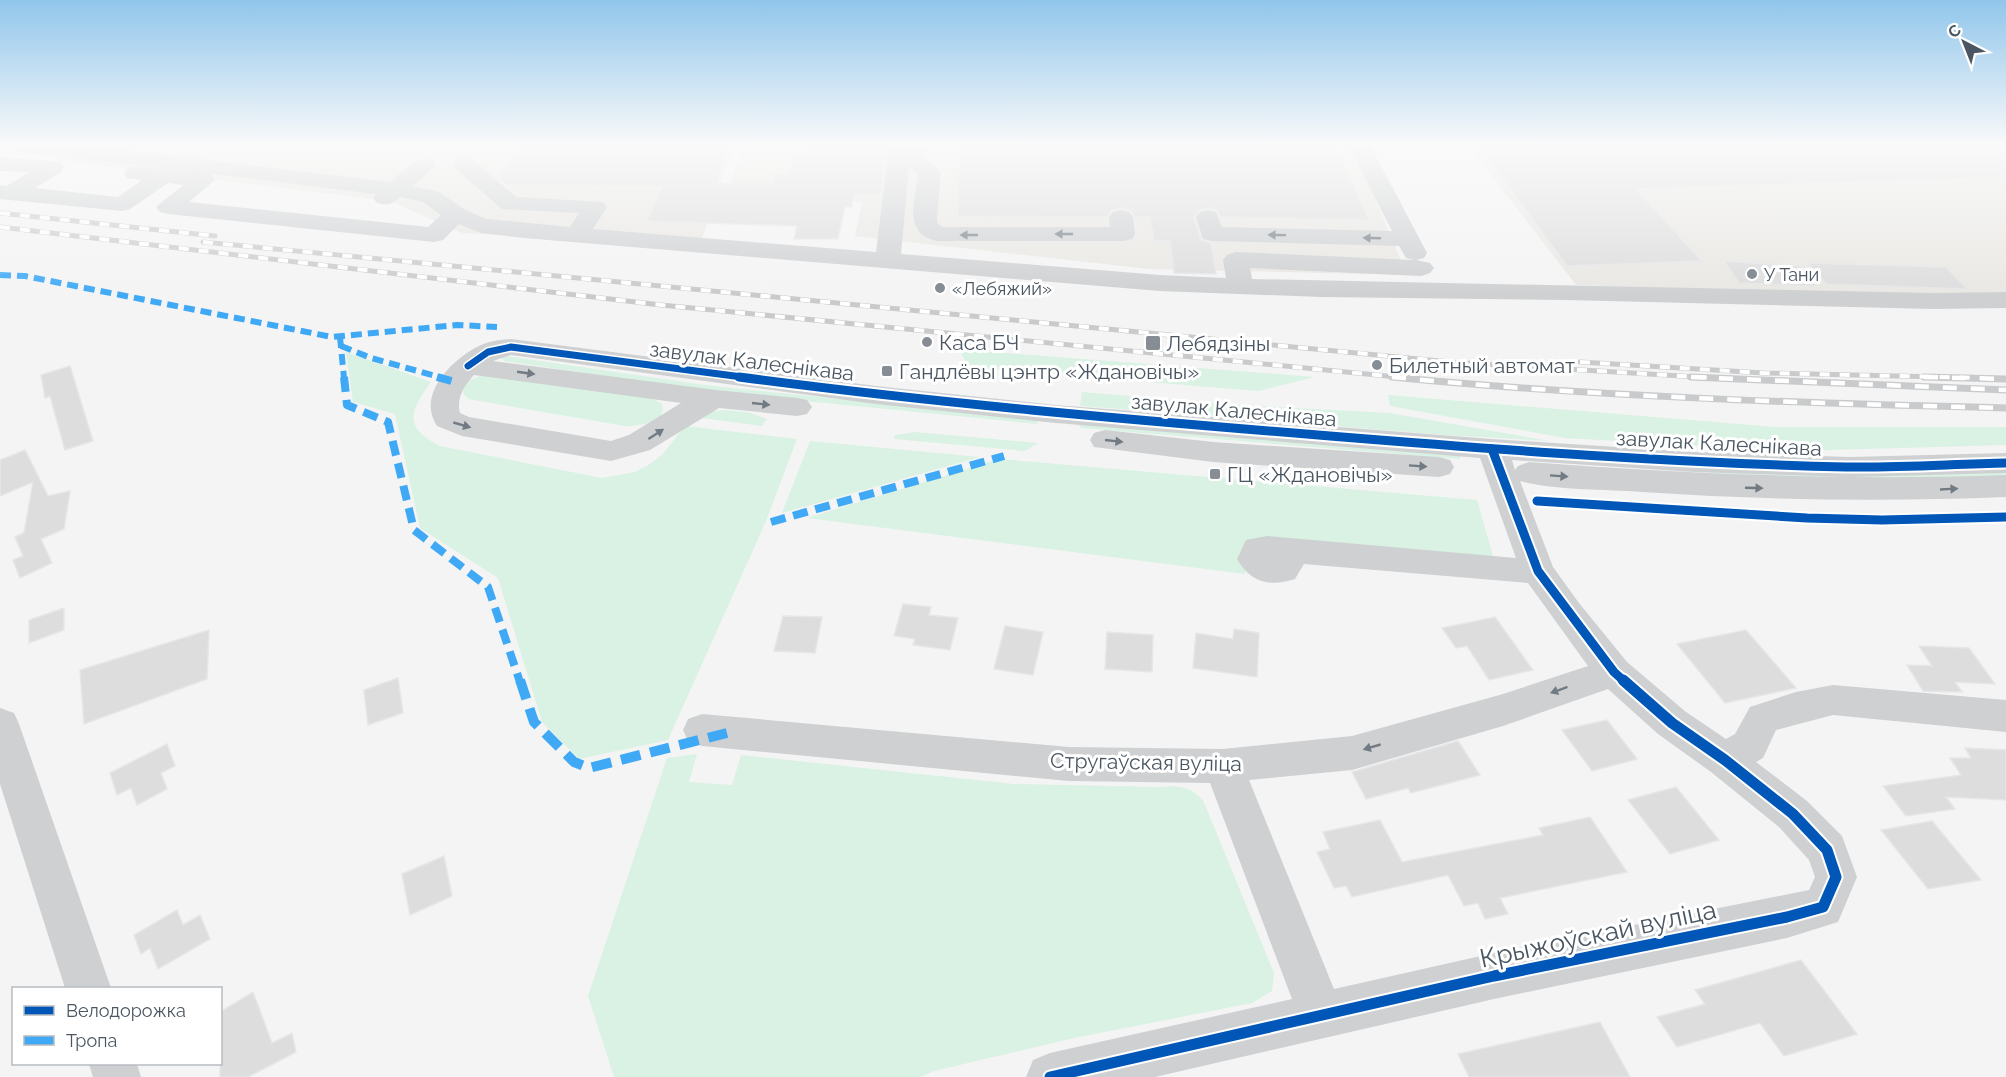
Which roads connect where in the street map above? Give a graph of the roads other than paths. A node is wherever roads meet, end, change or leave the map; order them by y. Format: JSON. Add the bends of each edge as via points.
{"nodes":[{"id":1,"x":38,"y":195,"type":"edge"},
{"id":2,"x":133,"y":195,"type":"edge"},
{"id":3,"x":184,"y":195,"type":"edge"},
{"id":4,"x":221,"y":195,"type":"edge"},
{"id":5,"x":264,"y":195,"type":"edge"},
{"id":6,"x":306,"y":195,"type":"edge"},
{"id":7,"x":347,"y":195,"type":"edge"},
{"id":8,"x":389,"y":195,"type":"edge"},
{"id":9,"x":421,"y":195,"type":"edge"},
{"id":10,"x":500,"y":195,"type":"edge"},
{"id":11,"x":904,"y":195,"type":"edge"},
{"id":12,"x":928,"y":195,"type":"edge"},
{"id":13,"x":1384,"y":195,"type":"edge"},
{"id":14,"x":432,"y":198,"type":"junction"},
{"id":15,"x":200,"y":210,"type":"junction"},
{"id":16,"x":238,"y":214,"type":"junction"},
{"id":17,"x":456,"y":214,"type":"junction"},
{"id":18,"x":1121,"y":217,"type":"dead end"},
{"id":19,"x":1208,"y":217,"type":"dead end"},
{"id":20,"x":276,"y":218,"type":"junction"},
{"id":21,"x":315,"y":222,"type":"junction"},
{"id":22,"x":353,"y":226,"type":"junction"},
{"id":23,"x":393,"y":230,"type":"junction"},
{"id":24,"x":577,"y":236,"type":"junction"},
{"id":25,"x":1408,"y":239,"type":"junction"},
{"id":26,"x":896,"y":261,"type":"junction"},
{"id":27,"x":1426,"y":279,"type":"junction"},
{"id":28,"x":2006,"y":300,"type":"edge"},
{"id":29,"x":468,"y":366,"type":"junction"},
{"id":30,"x":716,"y":399,"type":"junction"},
{"id":31,"x":1496,"y":460,"type":"junction"},
{"id":32,"x":2006,"y":463,"type":"edge"},
{"id":33,"x":2006,"y":486,"type":"edge"},
{"id":34,"x":1295,"y":551,"type":"dead end"},
{"id":35,"x":1538,"y":571,"type":"junction"},
{"id":36,"x":1614,"y":672,"type":"junction"},
{"id":37,"x":2006,"y":716,"type":"edge"},
{"id":38,"x":0,"y":724,"type":"edge"},
{"id":39,"x":702,"y":730,"type":"dead end"},
{"id":40,"x":1725,"y":760,"type":"junction"},
{"id":41,"x":1223,"y":766,"type":"junction"},
{"id":42,"x":88,"y":987,"type":"edge"},
{"id":43,"x":1322,"y":1016,"type":"junction"},
{"id":44,"x":1050,"y":1077,"type":"edge"}],
"edges":[{"from":1,"to":2,"type":"street","via":[[122,204]]},
{"from":3,"to":15,"type":"street","via":[[168,207]]},
{"from":4,"to":15,"type":"street"},
{"from":5,"to":16,"type":"street"},
{"from":6,"to":20,"type":"street"},
{"from":7,"to":21,"type":"street"},
{"from":8,"to":22,"type":"street"},
{"from":9,"to":14,"type":"street"},
{"from":10,"to":24,"type":"street","via":[[510,204],[595,207]]},
{"from":11,"to":26,"type":"street"},
{"from":18,"to":12,"type":"street","one_way":true,"via":[[1123,234],[937,234],[927,228]]},
{"from":13,"to":25,"type":"street"},
{"from":14,"to":17,"type":"street"},
{"from":14,"to":23,"type":"street"},
{"from":15,"to":16,"type":"street"},
{"from":16,"to":20,"type":"street"},
{"from":17,"to":23,"type":"street","via":[[434,235]]},
{"from":17,"to":24,"type":"street","via":[[481,226]]},
{"from":25,"to":19,"type":"street","one_way":true,"via":[[1212,234]]},
{"from":20,"to":21,"type":"street"},
{"from":21,"to":22,"type":"street"},
{"from":22,"to":23,"type":"street"},
{"from":24,"to":26,"type":"street"},
{"from":25,"to":27,"type":"street"},
{"from":26,"to":27,"type":"street","via":[[1090,276],[1133,264],[1240,286]]},
{"from":27,"to":28,"type":"street","via":[[1566,292]]},
{"from":29,"to":30,"type":"street","name":"завулак Калеснікава","one_way":true},
{"from":29,"to":30,"type":"street","name":"завулак Калеснікава","one_way":true,"via":[[447,390],[443,403],[447,419],[462,426],[601,450],[622,449],[647,440],[700,404]]},
{"from":29,"to":31,"type":"street","name":"завулак Калеснікава","via":[[488,352],[524,348],[876,395]]},
{"from":30,"to":31,"type":"street","name":"завулак Калеснікава","one_way":true,"via":[[1213,452]]},
{"from":31,"to":32,"type":"street","name":"завулак Калеснікава","via":[[1850,467]]},
{"from":31,"to":33,"type":"street","name":"завулак Калеснікава","one_way":true,"via":[[1683,485],[1813,490]]},
{"from":31,"to":35,"type":"street","name":"Крыжоўскай вуліца"},
{"from":34,"to":35,"type":"street"},
{"from":35,"to":36,"type":"street","name":"Крыжоўскай вуліца"},
{"from":36,"to":40,"type":"street","name":"Крыжоўскай вуліца","via":[[1672,723]]},
{"from":36,"to":41,"type":"street","name":"Стругаўская вуліца","one_way":true,"via":[[1503,710],[1352,753]]},
{"from":37,"to":40,"type":"street","via":[[1833,700],[1762,718],[1749,746]]},
{"from":38,"to":42,"type":"street"},
{"from":39,"to":41,"type":"street","name":"Стругаўская вуліца","via":[[1068,764]]},
{"from":40,"to":43,"type":"street","name":"Крыжоўскай вуліца","via":[[1793,814],[1827,850],[1836,877],[1823,907]]},
{"from":41,"to":43,"type":"street"},
{"from":43,"to":44,"type":"street","name":"Крыжоўскай вуліца"}]}
